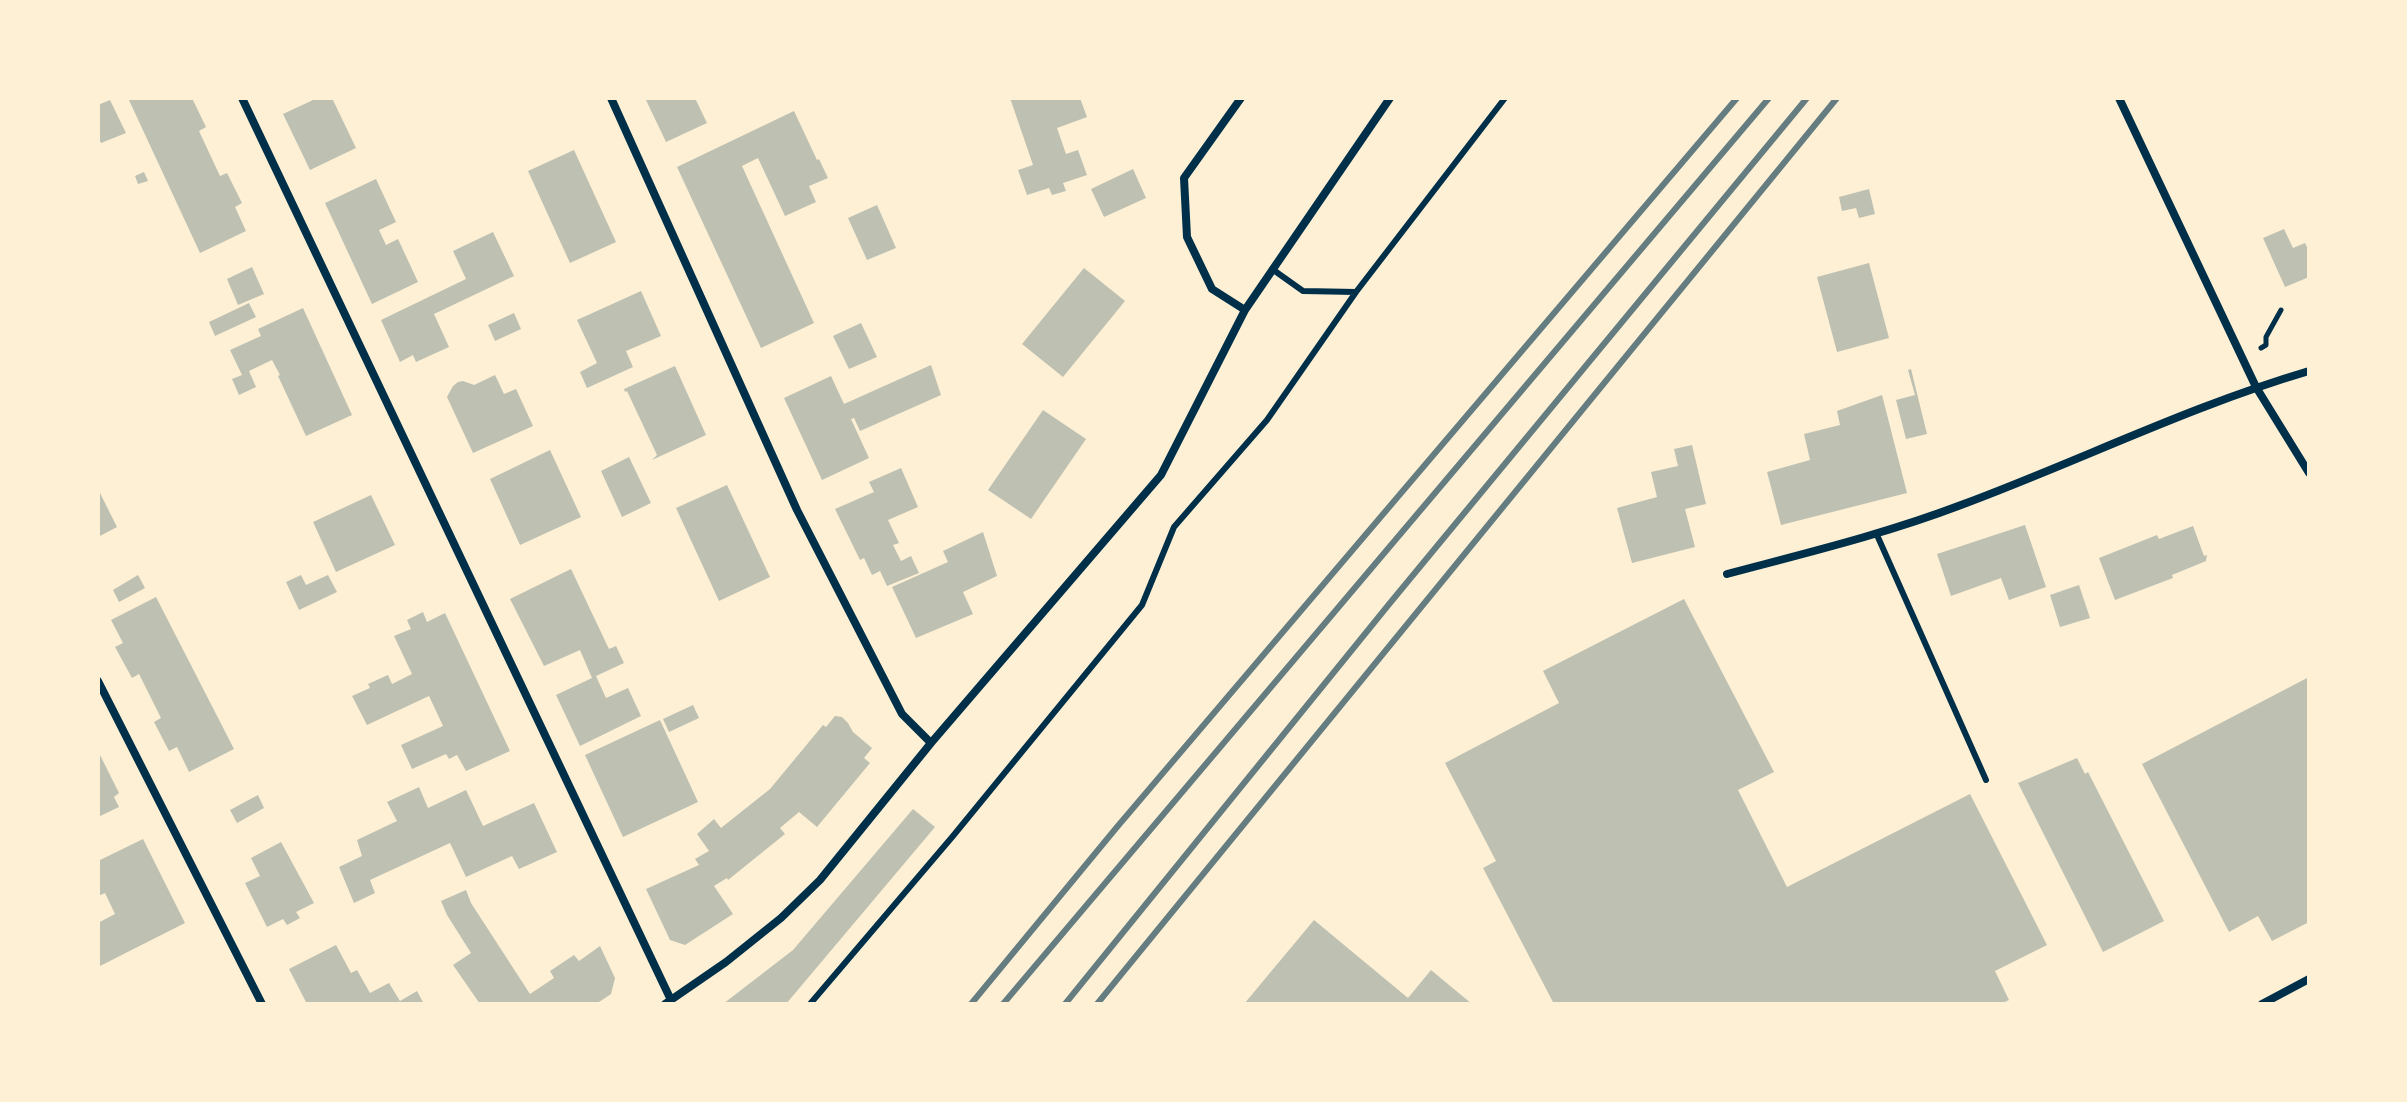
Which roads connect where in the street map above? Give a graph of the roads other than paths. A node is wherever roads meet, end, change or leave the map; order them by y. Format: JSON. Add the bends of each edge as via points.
{"nodes":[{"id":1,"x":242,"y":98,"type":"edge"},
{"id":2,"x":611,"y":98,"type":"edge"},
{"id":3,"x":1241,"y":98,"type":"edge"},
{"id":4,"x":1390,"y":98,"type":"edge"},
{"id":5,"x":1505,"y":98,"type":"edge"},
{"id":6,"x":2119,"y":98,"type":"edge"},
{"id":7,"x":1272,"y":269,"type":"junction"},
{"id":8,"x":1356,"y":292,"type":"junction"},
{"id":9,"x":1245,"y":310,"type":"junction"},
{"id":10,"x":2309,"y":371,"type":"edge"},
{"id":11,"x":2256,"y":387,"type":"junction"},
{"id":12,"x":2309,"y":473,"type":"edge"},
{"id":13,"x":1877,"y":535,"type":"junction"},
{"id":14,"x":1727,"y":574,"type":"dead end"},
{"id":15,"x":98,"y":681,"type":"edge"},
{"id":16,"x":931,"y":743,"type":"junction"},
{"id":17,"x":1986,"y":780,"type":"dead end"},
{"id":18,"x":2309,"y":979,"type":"edge"},
{"id":19,"x":668,"y":1002,"type":"edge"},
{"id":20,"x":262,"y":1004,"type":"edge"},
{"id":21,"x":810,"y":1004,"type":"edge"},
{"id":22,"x":2262,"y":1004,"type":"edge"}],
"edges":[{"from":1,"to":19,"type":"street"},
{"from":2,"to":16,"type":"street","via":[[797,510],[902,714]]},
{"from":3,"to":9,"type":"street","via":[[1184,178],[1187,237],[1212,289]]},
{"from":4,"to":7,"type":"street"},
{"from":5,"to":8,"type":"lane"},
{"from":6,"to":11,"type":"street"},
{"from":7,"to":8,"type":"lane","via":[[1303,291]]},
{"from":7,"to":9,"type":"street"},
{"from":8,"to":21,"type":"lane","via":[[1267,420],[1174,527],[1142,605]]},
{"from":9,"to":16,"type":"street","via":[[1161,475]]},
{"from":10,"to":11,"type":"street"},
{"from":11,"to":12,"type":"street"},
{"from":11,"to":13,"type":"street"},
{"from":13,"to":14,"type":"street"},
{"from":13,"to":17,"type":"lane"},
{"from":15,"to":20,"type":"street"},
{"from":16,"to":19,"type":"street","via":[[820,880],[781,918]]},
{"from":18,"to":22,"type":"street"}]}
